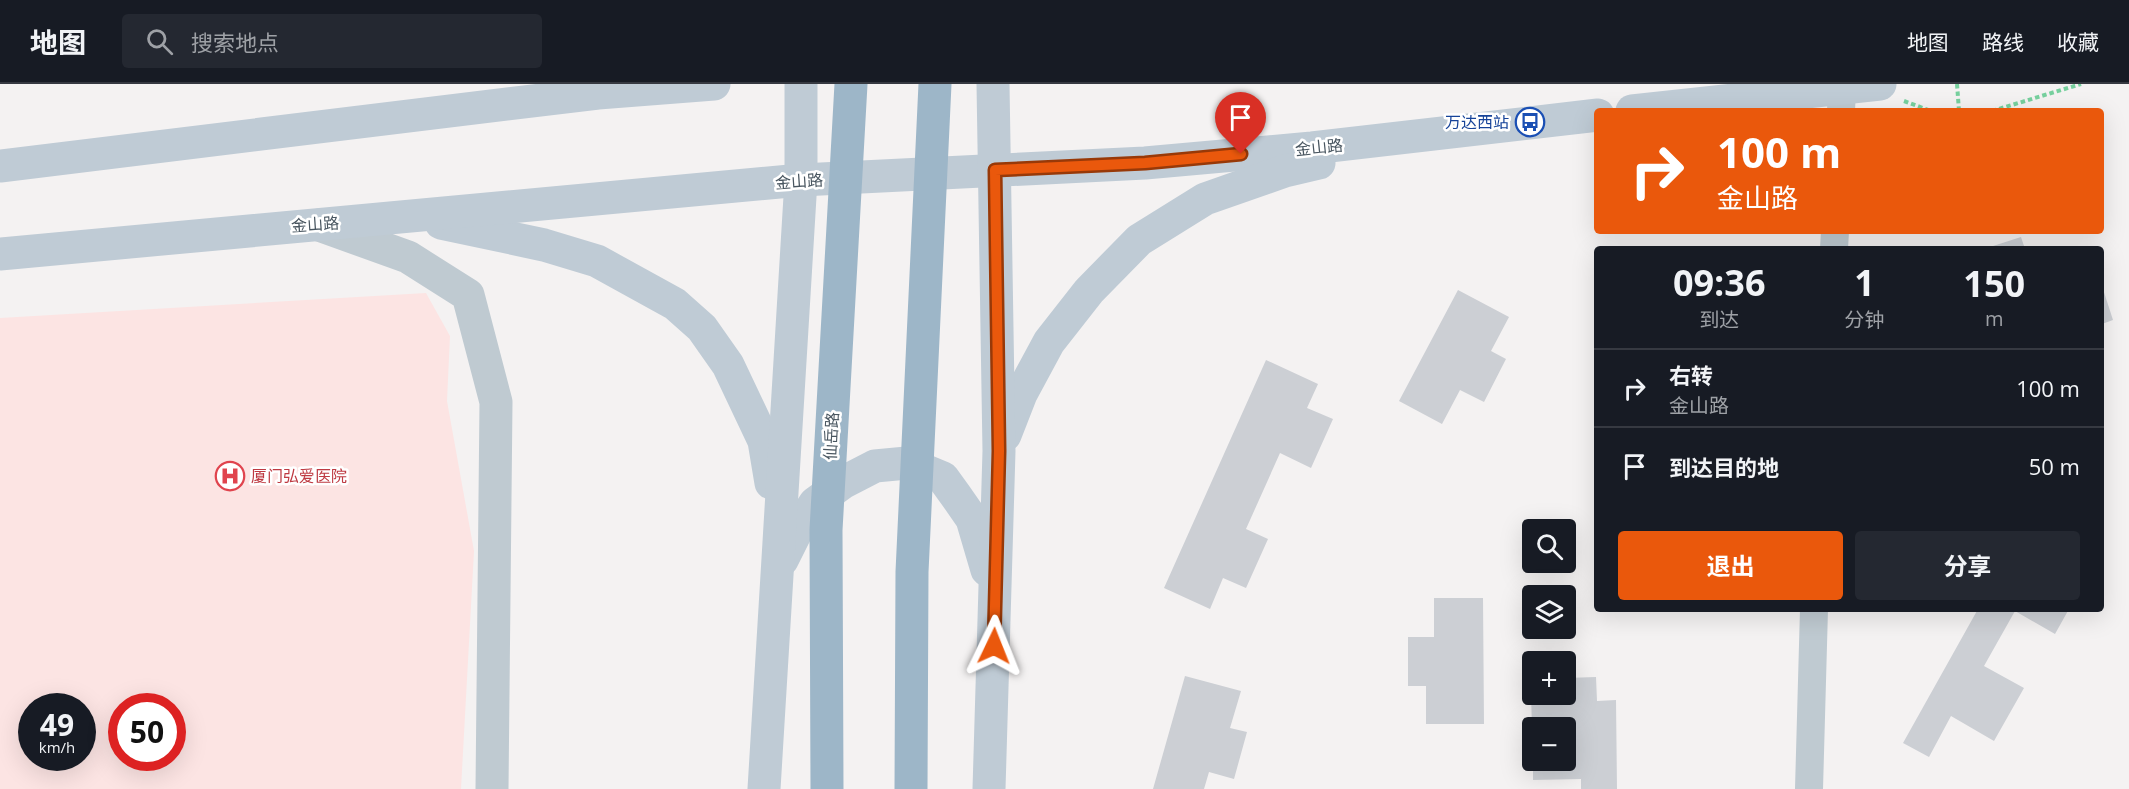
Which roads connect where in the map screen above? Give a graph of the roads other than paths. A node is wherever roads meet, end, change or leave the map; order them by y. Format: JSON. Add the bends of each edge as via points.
{"nodes":[{"id":1,"x":714,"y":84,"type":"edge"},
{"id":2,"x":801,"y":84,"type":"edge"},
{"id":3,"x":850,"y":84,"type":"edge"},
{"id":4,"x":936,"y":84,"type":"edge"},
{"id":5,"x":993,"y":84,"type":"edge"},
{"id":6,"x":1880,"y":84,"type":"edge"},
{"id":7,"x":603,"y":89,"type":"edge"},
{"id":8,"x":1841,"y":100,"type":"edge"},
{"id":9,"x":1689,"y":108,"type":"edge"},
{"id":10,"x":1594,"y":115,"type":"edge"},
{"id":11,"x":1482,"y":127,"type":"junction"},
{"id":12,"x":0,"y":166,"type":"edge"},
{"id":13,"x":995,"y":170,"type":"junction"},
{"id":14,"x":801,"y":180,"type":"junction"},
{"id":15,"x":376,"y":219,"type":"junction"},
{"id":16,"x":319,"y":225,"type":"junction"},
{"id":17,"x":0,"y":254,"type":"edge"},
{"id":18,"x":999,"y":451,"type":"junction"},
{"id":19,"x":779,"y":553,"type":"junction"},
{"id":20,"x":995,"y":598,"type":"junction"},
{"id":21,"x":1814,"y":612,"type":"edge"},
{"id":22,"x":492,"y":789,"type":"edge"},
{"id":23,"x":764,"y":789,"type":"edge"},
{"id":24,"x":827,"y":789,"type":"edge"},
{"id":25,"x":911,"y":789,"type":"edge"},
{"id":26,"x":989,"y":789,"type":"edge"},
{"id":27,"x":1809,"y":789,"type":"edge"}],
"edges":[{"from":1,"to":7,"type":"main road"},
{"from":2,"to":14,"type":"main road"},
{"from":3,"to":24,"type":"highway","name":"仙岳路","via":[[826,530]]},
{"from":4,"to":25,"type":"highway","via":[[912,572]]},
{"from":5,"to":13,"type":"main road"},
{"from":6,"to":8,"type":"main road"},
{"from":7,"to":12,"type":"main road"},
{"from":8,"to":9,"type":"main road"},
{"from":10,"to":11,"type":"main road","name":"金山路"},
{"from":11,"to":13,"type":"main road","name":"金山路","via":[[1145,163]]},
{"from":11,"to":18,"type":"main road","via":[[1285,171],[1205,199],[1139,240],[1089,291],[1049,342],[1021,394]]},
{"from":13,"to":14,"type":"main road","name":"金山路"},
{"from":13,"to":18,"type":"main road"},
{"from":14,"to":15,"type":"main road","name":"金山路"},
{"from":14,"to":19,"type":"main road"},
{"from":15,"to":16,"type":"main road","name":"金山路"},
{"from":15,"to":19,"type":"main road","via":[[447,224],[544,245],[597,261],[675,304],[702,328],[728,365],[764,441]]},
{"from":16,"to":17,"type":"main road","name":"金山路"},
{"from":16,"to":22,"type":"street","via":[[408,257],[468,295],[496,402]]},
{"from":18,"to":20,"type":"main road"},
{"from":19,"to":20,"type":"main road","via":[[815,503],[844,482],[875,466],[907,463],[943,478],[972,519]]},
{"from":19,"to":23,"type":"main road"},
{"from":20,"to":26,"type":"main road"},
{"from":21,"to":27,"type":"street"}]}
